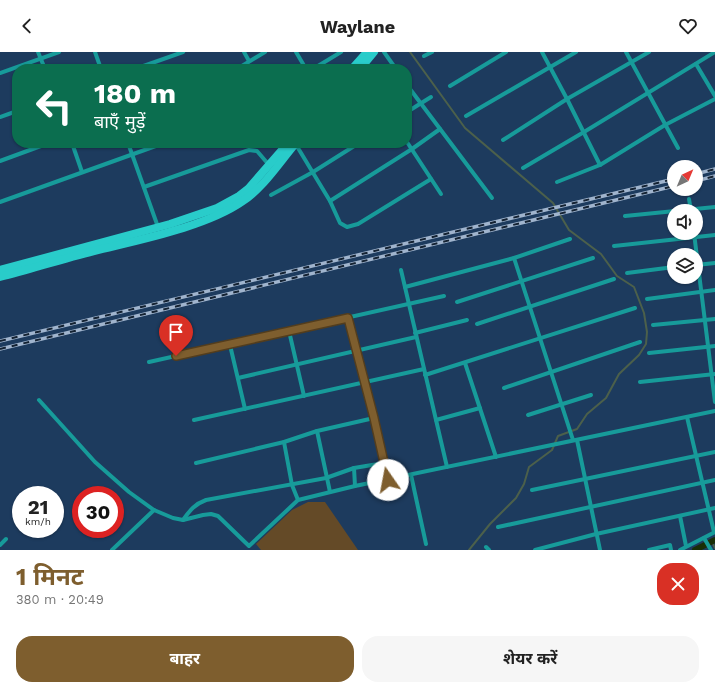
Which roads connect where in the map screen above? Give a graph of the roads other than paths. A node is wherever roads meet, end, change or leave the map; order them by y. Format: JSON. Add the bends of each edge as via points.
{"nodes":[{"id":1,"x":38,"y":52,"type":"edge"},
{"id":2,"x":59,"y":52,"type":"edge"},
{"id":3,"x":95,"y":52,"type":"edge"},
{"id":4,"x":183,"y":52,"type":"edge"},
{"id":5,"x":244,"y":52,"type":"edge"},
{"id":6,"x":265,"y":52,"type":"edge"},
{"id":7,"x":296,"y":52,"type":"edge"},
{"id":8,"x":341,"y":52,"type":"edge"},
{"id":9,"x":367,"y":52,"type":"edge"},
{"id":10,"x":374,"y":52,"type":"edge"},
{"id":11,"x":384,"y":52,"type":"edge"},
{"id":12,"x":432,"y":52,"type":"edge"},
{"id":13,"x":506,"y":52,"type":"edge"},
{"id":14,"x":542,"y":52,"type":"edge"},
{"id":15,"x":576,"y":52,"type":"edge"},
{"id":16,"x":626,"y":52,"type":"edge"},
{"id":17,"x":649,"y":52,"type":"edge"},
{"id":18,"x":715,"y":52,"type":"edge"},
{"id":19,"x":424,"y":56,"type":"dead end"},
{"id":20,"x":41,"y":59,"type":"junction"},
{"id":21,"x":249,"y":61,"type":"junction"},
{"id":22,"x":632,"y":62,"type":"junction"},
{"id":23,"x":27,"y":64,"type":"edge"},
{"id":24,"x":43,"y":64,"type":"edge"},
{"id":25,"x":99,"y":64,"type":"edge"},
{"id":26,"x":149,"y":64,"type":"edge"},
{"id":27,"x":244,"y":64,"type":"edge"},
{"id":28,"x":303,"y":64,"type":"edge"},
{"id":29,"x":322,"y":64,"type":"edge"},
{"id":30,"x":356,"y":64,"type":"edge"},
{"id":31,"x":365,"y":64,"type":"edge"},
{"id":32,"x":392,"y":64,"type":"edge"},
{"id":33,"x":696,"y":64,"type":"junction"},
{"id":34,"x":550,"y":67,"type":"junction"},
{"id":35,"x":12,"y":70,"type":"edge"},
{"id":36,"x":0,"y":74,"type":"edge"},
{"id":37,"x":450,"y":86,"type":"dead end"},
{"id":38,"x":412,"y":92,"type":"edge"},
{"id":39,"x":648,"y":93,"type":"junction"},
{"id":40,"x":432,"y":98,"type":"dead end"},
{"id":41,"x":715,"y":98,"type":"edge"},
{"id":42,"x":568,"y":99,"type":"junction"},
{"id":43,"x":421,"y":104,"type":"junction"},
{"id":44,"x":412,"y":109,"type":"edge"},
{"id":45,"x":12,"y":113,"type":"edge"},
{"id":46,"x":466,"y":116,"type":"dead end"},
{"id":47,"x":0,"y":117,"type":"edge"},
{"id":48,"x":665,"y":125,"type":"junction"},
{"id":49,"x":440,"y":129,"type":"junction"},
{"id":50,"x":584,"y":132,"type":"junction"},
{"id":51,"x":504,"y":140,"type":"dead end"},
{"id":52,"x":35,"y":148,"type":"edge"},
{"id":53,"x":74,"y":148,"type":"edge"},
{"id":54,"x":130,"y":148,"type":"edge"},
{"id":55,"x":149,"y":148,"type":"edge"},
{"id":56,"x":284,"y":148,"type":"edge"},
{"id":57,"x":292,"y":148,"type":"edge"},
{"id":58,"x":299,"y":148,"type":"edge"},
{"id":59,"x":351,"y":148,"type":"edge"},
{"id":60,"x":678,"y":148,"type":"dead end"},
{"id":61,"x":412,"y":149,"type":"junction"},
{"id":62,"x":132,"y":154,"type":"junction"},
{"id":63,"x":0,"y":161,"type":"edge"},
{"id":64,"x":269,"y":165,"type":"junction"},
{"id":65,"x":600,"y":165,"type":"junction"},
{"id":66,"x":523,"y":168,"type":"dead end"},
{"id":67,"x":82,"y":172,"type":"junction"},
{"id":68,"x":313,"y":172,"type":"junction"},
{"id":69,"x":431,"y":179,"type":"junction"},
{"id":70,"x":558,"y":182,"type":"dead end"},
{"id":71,"x":144,"y":187,"type":"junction"},
{"id":72,"x":441,"y":194,"type":"dead end"},
{"id":73,"x":271,"y":195,"type":"dead end"},
{"id":74,"x":492,"y":198,"type":"dead end"},
{"id":75,"x":689,"y":198,"type":"dead end"},
{"id":76,"x":330,"y":201,"type":"junction"},
{"id":77,"x":0,"y":202,"type":"edge"},
{"id":78,"x":690,"y":204,"type":"edge"},
{"id":79,"x":715,"y":206,"type":"edge"},
{"id":80,"x":703,"y":208,"type":"edge"},
{"id":81,"x":667,"y":212,"type":"edge"},
{"id":82,"x":625,"y":216,"type":"dead end"},
{"id":83,"x":158,"y":228,"type":"junction"},
{"id":84,"x":703,"y":235,"type":"edge"},
{"id":85,"x":715,"y":235,"type":"edge"},
{"id":86,"x":570,"y":239,"type":"dead end"},
{"id":87,"x":667,"y":239,"type":"edge"},
{"id":88,"x":614,"y":246,"type":"dead end"},
{"id":89,"x":514,"y":258,"type":"junction"},
{"id":90,"x":593,"y":258,"type":"dead end"},
{"id":91,"x":715,"y":263,"type":"edge"},
{"id":92,"x":703,"y":264,"type":"edge"},
{"id":93,"x":667,"y":268,"type":"edge"},
{"id":94,"x":0,"y":270,"type":"edge"},
{"id":95,"x":401,"y":270,"type":"dead end"},
{"id":96,"x":627,"y":273,"type":"dead end"},
{"id":97,"x":0,"y":277,"type":"edge"},
{"id":98,"x":614,"y":280,"type":"dead end"},
{"id":99,"x":521,"y":282,"type":"junction"},
{"id":100,"x":700,"y":284,"type":"edge"},
{"id":101,"x":405,"y":286,"type":"junction"},
{"id":102,"x":715,"y":290,"type":"edge"},
{"id":103,"x":701,"y":292,"type":"junction"},
{"id":104,"x":444,"y":296,"type":"dead end"},
{"id":105,"x":647,"y":298,"type":"dead end"},
{"id":106,"x":457,"y":302,"type":"dead end"},
{"id":107,"x":409,"y":304,"type":"junction"},
{"id":108,"x":530,"y":308,"type":"junction"},
{"id":109,"x":635,"y":308,"type":"dead end"},
{"id":110,"x":348,"y":318,"type":"junction"},
{"id":111,"x":715,"y":318,"type":"edge"},
{"id":112,"x":467,"y":320,"type":"dead end"},
{"id":113,"x":705,"y":320,"type":"junction"},
{"id":114,"x":477,"y":324,"type":"dead end"},
{"id":115,"x":653,"y":325,"type":"dead end"},
{"id":116,"x":289,"y":331,"type":"junction"},
{"id":117,"x":416,"y":335,"type":"junction"},
{"id":118,"x":540,"y":339,"type":"junction"},
{"id":119,"x":640,"y":342,"type":"dead end"},
{"id":120,"x":230,"y":344,"type":"junction"},
{"id":121,"x":715,"y":346,"type":"edge"},
{"id":122,"x":708,"y":347,"type":"junction"},
{"id":123,"x":356,"y":351,"type":"junction"},
{"id":124,"x":649,"y":353,"type":"dead end"},
{"id":125,"x":149,"y":362,"type":"dead end"},
{"id":126,"x":465,"y":363,"type":"junction"},
{"id":127,"x":297,"y":364,"type":"junction"},
{"id":128,"x":424,"y":369,"type":"junction"},
{"id":129,"x":551,"y":372,"type":"junction"},
{"id":130,"x":713,"y":374,"type":"edge"},
{"id":131,"x":425,"y":375,"type":"junction"},
{"id":132,"x":238,"y":378,"type":"junction"},
{"id":133,"x":364,"y":382,"type":"junction"},
{"id":134,"x":640,"y":382,"type":"dead end"},
{"id":135,"x":504,"y":388,"type":"dead end"},
{"id":136,"x":591,"y":395,"type":"dead end"},
{"id":137,"x":304,"y":396,"type":"junction"},
{"id":138,"x":39,"y":400,"type":"dead end"},
{"id":139,"x":715,"y":402,"type":"edge"},
{"id":140,"x":561,"y":404,"type":"junction"},
{"id":141,"x":480,"y":408,"type":"junction"},
{"id":142,"x":245,"y":409,"type":"junction"},
{"id":143,"x":715,"y":411,"type":"edge"},
{"id":144,"x":528,"y":415,"type":"dead end"},
{"id":145,"x":687,"y":416,"type":"junction"},
{"id":146,"x":374,"y":418,"type":"junction"},
{"id":147,"x":194,"y":420,"type":"dead end"},
{"id":148,"x":436,"y":420,"type":"junction"},
{"id":149,"x":317,"y":431,"type":"junction"},
{"id":150,"x":575,"y":440,"type":"junction"},
{"id":151,"x":284,"y":442,"type":"junction"},
{"id":152,"x":715,"y":452,"type":"edge"},
{"id":153,"x":696,"y":456,"type":"junction"},
{"id":154,"x":496,"y":457,"type":"junction"},
{"id":155,"x":196,"y":462,"type":"dead end"},
{"id":156,"x":384,"y":463,"type":"junction"},
{"id":157,"x":447,"y":467,"type":"junction"},
{"id":158,"x":354,"y":468,"type":"junction"},
{"id":159,"x":411,"y":475,"type":"junction"},
{"id":160,"x":326,"y":478,"type":"junction"},
{"id":161,"x":388,"y":480,"type":"junction"},
{"id":162,"x":585,"y":480,"type":"junction"},
{"id":163,"x":715,"y":480,"type":"edge"},
{"id":164,"x":702,"y":483,"type":"junction"},
{"id":165,"x":292,"y":485,"type":"junction"},
{"id":166,"x":355,"y":486,"type":"junction"},
{"id":167,"x":532,"y":490,"type":"dead end"},
{"id":168,"x":330,"y":492,"type":"junction"},
{"id":169,"x":298,"y":500,"type":"junction"},
{"id":170,"x":591,"y":507,"type":"junction"},
{"id":171,"x":715,"y":508,"type":"edge"},
{"id":172,"x":708,"y":509,"type":"junction"},
{"id":173,"x":154,"y":510,"type":"junction"},
{"id":174,"x":680,"y":516,"type":"junction"},
{"id":175,"x":183,"y":520,"type":"junction"},
{"id":176,"x":498,"y":527,"type":"dead end"},
{"id":177,"x":714,"y":532,"type":"edge"},
{"id":178,"x":596,"y":534,"type":"junction"},
{"id":179,"x":704,"y":538,"type":"junction"},
{"id":180,"x":6,"y":539,"type":"dead end"},
{"id":181,"x":426,"y":544,"type":"dead end"},
{"id":182,"x":0,"y":545,"type":"edge"},
{"id":183,"x":686,"y":546,"type":"junction"},
{"id":184,"x":112,"y":550,"type":"edge"},
{"id":185,"x":535,"y":550,"type":"edge"},
{"id":186,"x":600,"y":550,"type":"edge"},
{"id":187,"x":649,"y":550,"type":"edge"},
{"id":188,"x":671,"y":550,"type":"edge"},
{"id":189,"x":680,"y":550,"type":"edge"},
{"id":190,"x":713,"y":550,"type":"edge"}],
"edges":[{"from":1,"to":20,"type":"street"},
{"from":2,"to":20,"type":"street"},
{"from":3,"to":25,"type":"street"},
{"from":4,"to":26,"type":"street"},
{"from":5,"to":21,"type":"street"},
{"from":6,"to":21,"type":"street"},
{"from":7,"to":28,"type":"street"},
{"from":8,"to":29,"type":"street"},
{"from":9,"to":30,"type":"street"},
{"from":10,"to":31,"type":"street"},
{"from":11,"to":32,"type":"street"},
{"from":12,"to":19,"type":"street"},
{"from":13,"to":37,"type":"street"},
{"from":14,"to":34,"type":"street"},
{"from":15,"to":34,"type":"street"},
{"from":16,"to":22,"type":"street"},
{"from":17,"to":22,"type":"street"},
{"from":18,"to":33,"type":"street"},
{"from":20,"to":23,"type":"street"},
{"from":20,"to":24,"type":"street"},
{"from":21,"to":27,"type":"street"},
{"from":22,"to":39,"type":"street"},
{"from":22,"to":42,"type":"street"},
{"from":33,"to":39,"type":"street"},
{"from":33,"to":41,"type":"street"},
{"from":34,"to":42,"type":"street"},
{"from":34,"to":46,"type":"street"},
{"from":35,"to":36,"type":"street"},
{"from":38,"to":43,"type":"street"},
{"from":39,"to":48,"type":"street"},
{"from":39,"to":50,"type":"street"},
{"from":40,"to":43,"type":"street"},
{"from":41,"to":48,"type":"street"},
{"from":42,"to":50,"type":"street"},
{"from":42,"to":51,"type":"street"},
{"from":43,"to":44,"type":"street"},
{"from":43,"to":49,"type":"street"},
{"from":45,"to":47,"type":"street"},
{"from":48,"to":60,"type":"street"},
{"from":48,"to":65,"type":"street"},
{"from":49,"to":61,"type":"street"},
{"from":49,"to":74,"type":"street"},
{"from":50,"to":65,"type":"street"},
{"from":50,"to":66,"type":"street"},
{"from":52,"to":63,"type":"street"},
{"from":53,"to":67,"type":"street"},
{"from":54,"to":62,"type":"street"},
{"from":55,"to":62,"type":"street"},
{"from":56,"to":64,"type":"street"},
{"from":57,"to":97,"type":"street","via":[[253,194],[220,214],[145,238]]},
{"from":58,"to":68,"type":"street"},
{"from":59,"to":68,"type":"street"},
{"from":61,"to":69,"type":"street"},
{"from":61,"to":76,"type":"street"},
{"from":62,"to":67,"type":"street"},
{"from":62,"to":71,"type":"street"},
{"from":64,"to":71,"type":"street","via":[[257,151],[249,150]]},
{"from":64,"to":83,"type":"street","via":[[248,189],[228,203],[206,213]]},
{"from":65,"to":70,"type":"street"},
{"from":67,"to":77,"type":"street"},
{"from":68,"to":73,"type":"street"},
{"from":68,"to":76,"type":"street"},
{"from":69,"to":72,"type":"street"},
{"from":69,"to":76,"type":"street","via":[[358,224],[347,228],[340,223]]},
{"from":71,"to":83,"type":"street"},
{"from":75,"to":78,"type":"street"},
{"from":79,"to":80,"type":"street"},
{"from":81,"to":82,"type":"street"},
{"from":83,"to":94,"type":"street"},
{"from":84,"to":85,"type":"street"},
{"from":86,"to":89,"type":"street"},
{"from":87,"to":88,"type":"street"},
{"from":89,"to":99,"type":"street"},
{"from":89,"to":101,"type":"street"},
{"from":90,"to":99,"type":"street"},
{"from":91,"to":92,"type":"street"},
{"from":93,"to":96,"type":"street"},
{"from":95,"to":101,"type":"street"},
{"from":98,"to":108,"type":"street"},
{"from":99,"to":106,"type":"street"},
{"from":99,"to":108,"type":"street"},
{"from":100,"to":103,"type":"street"},
{"from":101,"to":107,"type":"street"},
{"from":102,"to":103,"type":"street"},
{"from":103,"to":105,"type":"street"},
{"from":103,"to":113,"type":"street"},
{"from":104,"to":107,"type":"street"},
{"from":107,"to":110,"type":"street"},
{"from":107,"to":117,"type":"street"},
{"from":108,"to":114,"type":"street"},
{"from":108,"to":118,"type":"street"},
{"from":109,"to":118,"type":"street"},
{"from":110,"to":116,"type":"street"},
{"from":110,"to":123,"type":"street"},
{"from":111,"to":113,"type":"street"},
{"from":112,"to":117,"type":"street"},
{"from":113,"to":115,"type":"street"},
{"from":113,"to":122,"type":"street"},
{"from":116,"to":120,"type":"street"},
{"from":116,"to":127,"type":"street"},
{"from":117,"to":123,"type":"street"},
{"from":117,"to":128,"type":"street"},
{"from":118,"to":126,"type":"street"},
{"from":118,"to":129,"type":"street"},
{"from":119,"to":129,"type":"street"},
{"from":120,"to":125,"type":"street"},
{"from":120,"to":132,"type":"street"},
{"from":121,"to":122,"type":"street"},
{"from":122,"to":124,"type":"street"},
{"from":122,"to":130,"type":"street"},
{"from":123,"to":127,"type":"street"},
{"from":123,"to":133,"type":"street"},
{"from":126,"to":131,"type":"street"},
{"from":126,"to":141,"type":"street"},
{"from":127,"to":132,"type":"street"},
{"from":127,"to":137,"type":"street"},
{"from":128,"to":131,"type":"street"},
{"from":128,"to":133,"type":"street"},
{"from":129,"to":135,"type":"street"},
{"from":129,"to":140,"type":"street"},
{"from":130,"to":134,"type":"street"},
{"from":130,"to":139,"type":"street"},
{"from":131,"to":148,"type":"street"},
{"from":132,"to":142,"type":"street"},
{"from":133,"to":137,"type":"street"},
{"from":133,"to":146,"type":"street"},
{"from":136,"to":140,"type":"street"},
{"from":137,"to":142,"type":"street"},
{"from":138,"to":173,"type":"street","via":[[95,462]]},
{"from":140,"to":144,"type":"street"},
{"from":140,"to":150,"type":"street"},
{"from":141,"to":148,"type":"street"},
{"from":141,"to":154,"type":"street"},
{"from":142,"to":147,"type":"street"},
{"from":143,"to":145,"type":"street"},
{"from":145,"to":150,"type":"street"},
{"from":145,"to":153,"type":"street"},
{"from":146,"to":149,"type":"street"},
{"from":146,"to":156,"type":"street"},
{"from":148,"to":157,"type":"street"},
{"from":149,"to":151,"type":"street"},
{"from":149,"to":160,"type":"street"},
{"from":150,"to":154,"type":"street"},
{"from":150,"to":162,"type":"street"},
{"from":151,"to":155,"type":"street"},
{"from":151,"to":165,"type":"street"},
{"from":152,"to":153,"type":"street"},
{"from":153,"to":162,"type":"street"},
{"from":153,"to":164,"type":"street"},
{"from":154,"to":157,"type":"street"},
{"from":156,"to":158,"type":"street"},
{"from":156,"to":161,"type":"street"},
{"from":157,"to":159,"type":"street"},
{"from":158,"to":160,"type":"street"},
{"from":158,"to":166,"type":"street"},
{"from":159,"to":161,"type":"street"},
{"from":159,"to":181,"type":"street"},
{"from":160,"to":165,"type":"street"},
{"from":160,"to":168,"type":"street"},
{"from":161,"to":166,"type":"street"},
{"from":162,"to":167,"type":"street"},
{"from":162,"to":170,"type":"street"},
{"from":163,"to":164,"type":"street"},
{"from":164,"to":170,"type":"street"},
{"from":164,"to":172,"type":"street"},
{"from":165,"to":169,"type":"street"},
{"from":165,"to":175,"type":"street","via":[[206,500],[190,509]]},
{"from":166,"to":168,"type":"street"},
{"from":168,"to":169,"type":"street"},
{"from":169,"to":175,"type":"street","via":[[249,546],[218,516],[203,514]]},
{"from":170,"to":176,"type":"street"},
{"from":170,"to":178,"type":"street"},
{"from":171,"to":172,"type":"street"},
{"from":172,"to":174,"type":"street"},
{"from":172,"to":177,"type":"street"},
{"from":173,"to":175,"type":"street"},
{"from":173,"to":184,"type":"street"},
{"from":174,"to":178,"type":"street"},
{"from":174,"to":183,"type":"street"},
{"from":177,"to":179,"type":"street"},
{"from":178,"to":185,"type":"street"},
{"from":178,"to":186,"type":"street"},
{"from":179,"to":183,"type":"street"},
{"from":179,"to":190,"type":"street"},
{"from":180,"to":182,"type":"street"},
{"from":183,"to":189,"type":"street"},
{"from":187,"to":188,"type":"street","via":[[670,545]]}]}
